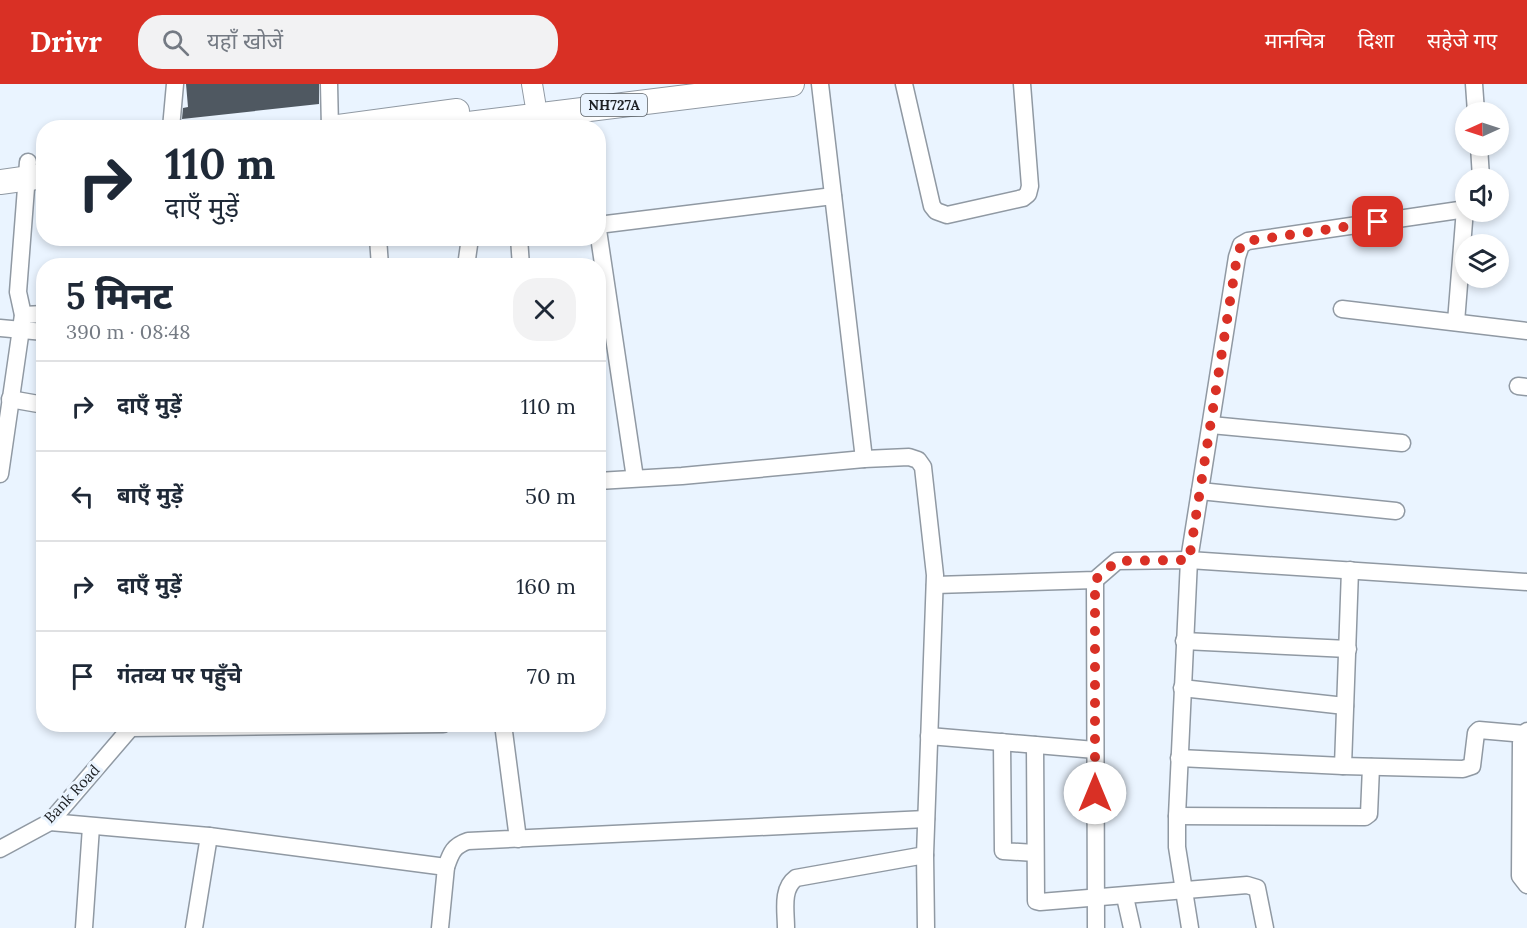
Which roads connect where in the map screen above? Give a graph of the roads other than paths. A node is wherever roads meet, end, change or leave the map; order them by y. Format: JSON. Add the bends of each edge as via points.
{"nodes":[{"id":1,"x":175,"y":84,"type":"edge"},
{"id":2,"x":329,"y":84,"type":"edge"},
{"id":3,"x":674,"y":84,"type":"edge"},
{"id":4,"x":792,"y":84,"type":"edge"},
{"id":5,"x":820,"y":84,"type":"edge"},
{"id":6,"x":904,"y":84,"type":"edge"},
{"id":7,"x":1022,"y":84,"type":"edge"},
{"id":8,"x":1474,"y":84,"type":"edge"},
{"id":9,"x":533,"y":93,"type":"edge"},
{"id":10,"x":1475,"y":102,"type":"edge"},
{"id":11,"x":500,"y":118,"type":"edge"},
{"id":12,"x":584,"y":118,"type":"edge"},
{"id":13,"x":172,"y":120,"type":"edge"},
{"id":14,"x":330,"y":120,"type":"edge"},
{"id":15,"x":463,"y":120,"type":"edge"},
{"id":16,"x":0,"y":165,"type":"edge"},
{"id":17,"x":36,"y":169,"type":"edge"},
{"id":18,"x":0,"y":182,"type":"edge"},
{"id":19,"x":833,"y":196,"type":"junction"},
{"id":20,"x":1455,"y":210,"type":"edge"},
{"id":21,"x":1464,"y":222,"type":"edge"},
{"id":22,"x":606,"y":224,"type":"edge"},
{"id":23,"x":606,"y":284,"type":"edge"},
{"id":24,"x":1342,"y":309,"type":"dead end"},
{"id":25,"x":36,"y":317,"type":"edge"},
{"id":26,"x":1456,"y":322,"type":"junction"},
{"id":27,"x":21,"y":323,"type":"junction"},
{"id":28,"x":0,"y":328,"type":"edge"},
{"id":29,"x":36,"y":329,"type":"edge"},
{"id":30,"x":1527,"y":331,"type":"edge"},
{"id":31,"x":10,"y":399,"type":"junction"},
{"id":32,"x":36,"y":404,"type":"edge"},
{"id":33,"x":1211,"y":425,"type":"junction"},
{"id":34,"x":1402,"y":443,"type":"dead end"},
{"id":35,"x":864,"y":459,"type":"junction"},
{"id":36,"x":0,"y":474,"type":"edge"},
{"id":37,"x":635,"y":478,"type":"junction"},
{"id":38,"x":606,"y":480,"type":"edge"},
{"id":39,"x":1200,"y":491,"type":"junction"},
{"id":40,"x":1396,"y":511,"type":"dead end"},
{"id":41,"x":1189,"y":560,"type":"junction"},
{"id":42,"x":1350,"y":570,"type":"junction"},
{"id":43,"x":1095,"y":580,"type":"junction"},
{"id":44,"x":1527,"y":582,"type":"edge"},
{"id":45,"x":934,"y":585,"type":"junction"},
{"id":46,"x":1184,"y":641,"type":"junction"},
{"id":47,"x":1348,"y":649,"type":"junction"},
{"id":48,"x":1182,"y":688,"type":"junction"},
{"id":49,"x":1346,"y":706,"type":"junction"},
{"id":50,"x":127,"y":732,"type":"edge"},
{"id":51,"x":504,"y":732,"type":"edge"},
{"id":52,"x":1526,"y":733,"type":"edge"},
{"id":53,"x":929,"y":736,"type":"junction"},
{"id":54,"x":1002,"y":742,"type":"junction"},
{"id":55,"x":1035,"y":745,"type":"junction"},
{"id":56,"x":1095,"y":750,"type":"junction"},
{"id":57,"x":1179,"y":758,"type":"junction"},
{"id":58,"x":1343,"y":766,"type":"junction"},
{"id":59,"x":1371,"y":767,"type":"junction"},
{"id":60,"x":1524,"y":815,"type":"edge"},
{"id":61,"x":1177,"y":816,"type":"junction"},
{"id":62,"x":926,"y":819,"type":"junction"},
{"id":63,"x":50,"y":822,"type":"junction"},
{"id":64,"x":91,"y":827,"type":"junction"},
{"id":65,"x":209,"y":836,"type":"junction"},
{"id":66,"x":518,"y":839,"type":"junction"},
{"id":67,"x":0,"y":849,"type":"edge"},
{"id":68,"x":1035,"y":853,"type":"junction"},
{"id":69,"x":925,"y":855,"type":"junction"},
{"id":70,"x":446,"y":867,"type":"junction"},
{"id":71,"x":1527,"y":885,"type":"edge"},
{"id":72,"x":1182,"y":891,"type":"junction"},
{"id":73,"x":1125,"y":897,"type":"junction"},
{"id":74,"x":1096,"y":899,"type":"junction"},
{"id":75,"x":84,"y":928,"type":"edge"},
{"id":76,"x":195,"y":928,"type":"edge"},
{"id":77,"x":440,"y":928,"type":"edge"},
{"id":78,"x":786,"y":928,"type":"edge"},
{"id":79,"x":926,"y":928,"type":"edge"},
{"id":80,"x":1096,"y":928,"type":"edge"},
{"id":81,"x":1132,"y":928,"type":"edge"},
{"id":82,"x":1190,"y":928,"type":"edge"},
{"id":83,"x":1265,"y":928,"type":"edge"}],
"edges":[{"from":1,"to":13,"type":"street"},
{"from":2,"to":14,"type":"street"},
{"from":3,"to":9,"type":"highway","number":"NH727A"},
{"from":4,"to":12,"type":"highway","number":"NH727A"},
{"from":5,"to":19,"type":"street"},
{"from":6,"to":7,"type":"street","via":[[932,206],[936,212],[947,215],[1028,194]]},
{"from":8,"to":10,"type":"street"},
{"from":9,"to":11,"type":"highway","number":"NH727A"},
{"from":11,"to":12,"type":"highway","number":"NH727A"},
{"from":11,"to":15,"type":"highway","number":"NH727A"},
{"from":16,"to":17,"type":"highway"},
{"from":17,"to":18,"type":"highway"},
{"from":17,"to":27,"type":"street","via":[[18,292]]},
{"from":19,"to":22,"type":"street"},
{"from":19,"to":35,"type":"street"},
{"from":20,"to":33,"type":"street","via":[[1241,245]]},
{"from":21,"to":26,"type":"street"},
{"from":23,"to":37,"type":"street"},
{"from":24,"to":26,"type":"street"},
{"from":25,"to":27,"type":"street"},
{"from":26,"to":30,"type":"street"},
{"from":27,"to":28,"type":"street"},
{"from":27,"to":29,"type":"street"},
{"from":27,"to":31,"type":"street"},
{"from":31,"to":32,"type":"street"},
{"from":31,"to":36,"type":"street"},
{"from":33,"to":34,"type":"street"},
{"from":33,"to":39,"type":"street"},
{"from":35,"to":37,"type":"street"},
{"from":35,"to":45,"type":"street","via":[[909,457],[923,467]]},
{"from":37,"to":38,"type":"street"},
{"from":39,"to":40,"type":"street"},
{"from":39,"to":41,"type":"street"},
{"from":41,"to":42,"type":"street"},
{"from":41,"to":43,"type":"street","via":[[1117,561]]},
{"from":41,"to":46,"type":"street"},
{"from":42,"to":44,"type":"street"},
{"from":42,"to":47,"type":"street"},
{"from":43,"to":45,"type":"street"},
{"from":43,"to":56,"type":"street"},
{"from":45,"to":53,"type":"street"},
{"from":46,"to":47,"type":"street"},
{"from":46,"to":48,"type":"street"},
{"from":47,"to":49,"type":"street"},
{"from":48,"to":49,"type":"street"},
{"from":48,"to":57,"type":"street"},
{"from":49,"to":58,"type":"street"},
{"from":50,"to":63,"type":"street","name":"Bank Road"},
{"from":51,"to":66,"type":"street"},
{"from":52,"to":59,"type":"street","via":[[1479,730],[1469,768]]},
{"from":52,"to":60,"type":"street","via":[[1521,743]]},
{"from":53,"to":54,"type":"street"},
{"from":53,"to":62,"type":"street"},
{"from":54,"to":55,"type":"street"},
{"from":54,"to":68,"type":"street","via":[[1003,850]]},
{"from":55,"to":56,"type":"street"},
{"from":55,"to":68,"type":"street"},
{"from":56,"to":74,"type":"street"},
{"from":57,"to":58,"type":"street"},
{"from":57,"to":61,"type":"street"},
{"from":58,"to":59,"type":"street"},
{"from":59,"to":61,"type":"street","via":[[1369,814],[1365,817]]},
{"from":60,"to":71,"type":"street","via":[[1520,876]]},
{"from":61,"to":72,"type":"street"},
{"from":62,"to":66,"type":"street"},
{"from":62,"to":69,"type":"street"},
{"from":63,"to":64,"type":"street"},
{"from":63,"to":67,"type":"street","name":"Bank Road"},
{"from":64,"to":65,"type":"street"},
{"from":64,"to":75,"type":"street"},
{"from":65,"to":70,"type":"street"},
{"from":65,"to":76,"type":"street"},
{"from":66,"to":70,"type":"street","via":[[457,845]]},
{"from":68,"to":74,"type":"street","via":[[1036,900]]},
{"from":69,"to":78,"type":"street","via":[[796,878],[786,890]]},
{"from":69,"to":79,"type":"street"},
{"from":70,"to":77,"type":"street"},
{"from":72,"to":73,"type":"street"},
{"from":72,"to":82,"type":"street"},
{"from":72,"to":83,"type":"street","via":[[1247,885],[1257,888]]},
{"from":73,"to":74,"type":"street"},
{"from":73,"to":81,"type":"street"},
{"from":74,"to":80,"type":"street"}]}
